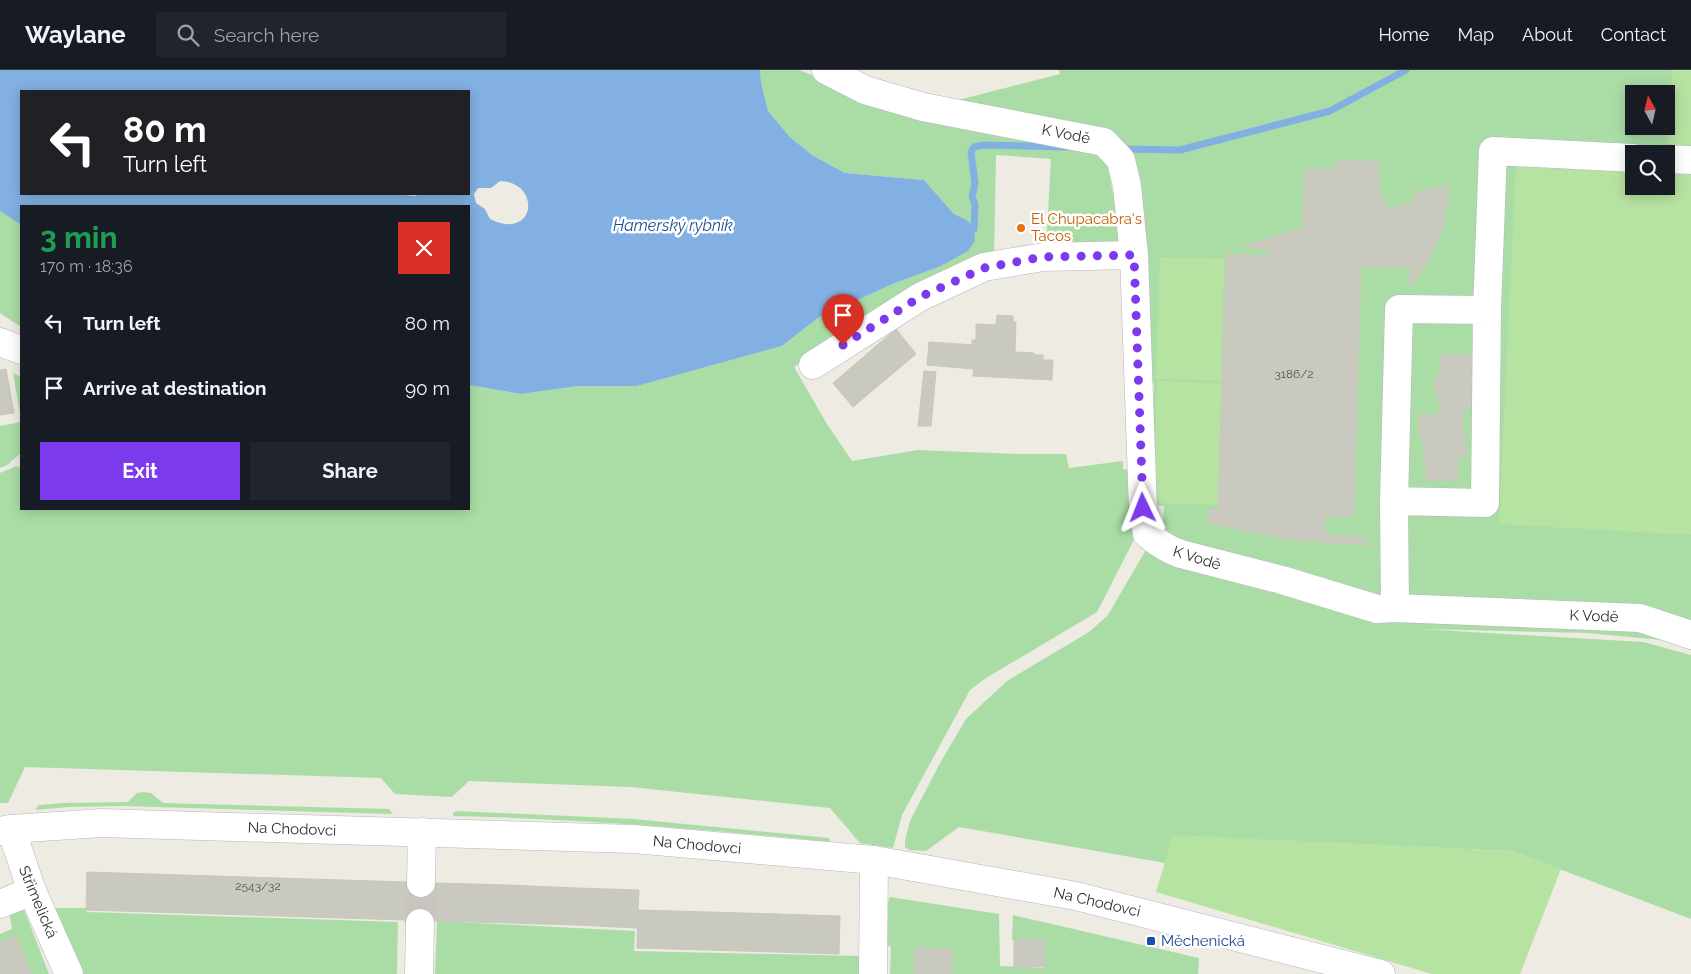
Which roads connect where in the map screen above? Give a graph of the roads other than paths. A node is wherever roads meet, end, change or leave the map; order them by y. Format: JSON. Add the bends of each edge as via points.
{"nodes":[{"id":1,"x":826,"y":70,"type":"edge"},
{"id":2,"x":1625,"y":158,"type":"edge"},
{"id":3,"x":1675,"y":159,"type":"edge"},
{"id":4,"x":1691,"y":160,"type":"edge"},
{"id":5,"x":1134,"y":255,"type":"junction"},
{"id":6,"x":1487,"y":310,"type":"junction"},
{"id":7,"x":0,"y":342,"type":"edge"},
{"id":8,"x":20,"y":350,"type":"edge"},
{"id":9,"x":813,"y":365,"type":"dead end"},
{"id":10,"x":1394,"y":501,"type":"junction"},
{"id":11,"x":1395,"y":608,"type":"junction"},
{"id":12,"x":1691,"y":635,"type":"edge"},
{"id":13,"x":5,"y":830,"type":"edge"},
{"id":14,"x":422,"y":832,"type":"junction"},
{"id":15,"x":874,"y":860,"type":"junction"},
{"id":16,"x":421,"y":883,"type":"tunnel mouth"},
{"id":17,"x":32,"y":891,"type":"junction"},
{"id":18,"x":0,"y":904,"type":"edge"},
{"id":19,"x":420,"y":923,"type":"tunnel mouth"},
{"id":20,"x":69,"y":974,"type":"edge"},
{"id":21,"x":419,"y":974,"type":"edge"},
{"id":22,"x":873,"y":974,"type":"edge"},
{"id":23,"x":1381,"y":974,"type":"edge"}],
"edges":[{"from":1,"to":5,"type":"street","name":"K Vodě","via":[[866,90],[922,107],[1112,151],[1126,186]]},
{"from":2,"to":6,"type":"street","via":[[1493,151]]},
{"from":3,"to":4,"type":"street"},
{"from":5,"to":9,"type":"street","via":[[1042,257],[984,268],[920,297]]},
{"from":5,"to":11,"type":"street","name":"K Vodě","via":[[1143,508],[1147,534],[1158,544],[1181,554],[1377,609]]},
{"from":6,"to":10,"type":"street","via":[[1399,309]]},
{"from":6,"to":10,"type":"street","via":[[1485,503]]},
{"from":7,"to":8,"type":"street"},
{"from":10,"to":11,"type":"street"},
{"from":11,"to":12,"type":"street","name":"K Vodě","via":[[1640,618]]},
{"from":13,"to":14,"type":"street","name":"Na Chodovci","via":[[102,823]]},
{"from":13,"to":17,"type":"street","name":"Střimelická"},
{"from":14,"to":15,"type":"street","name":"Na Chodovci","via":[[634,840]]},
{"from":14,"to":16,"type":"street"},
{"from":15,"to":22,"type":"street"},
{"from":15,"to":23,"type":"street","name":"Na Chodovci","via":[[1083,898]]},
{"from":17,"to":18,"type":"street"},
{"from":17,"to":20,"type":"street","name":"Střimelická"},
{"from":19,"to":21,"type":"street"}]}
